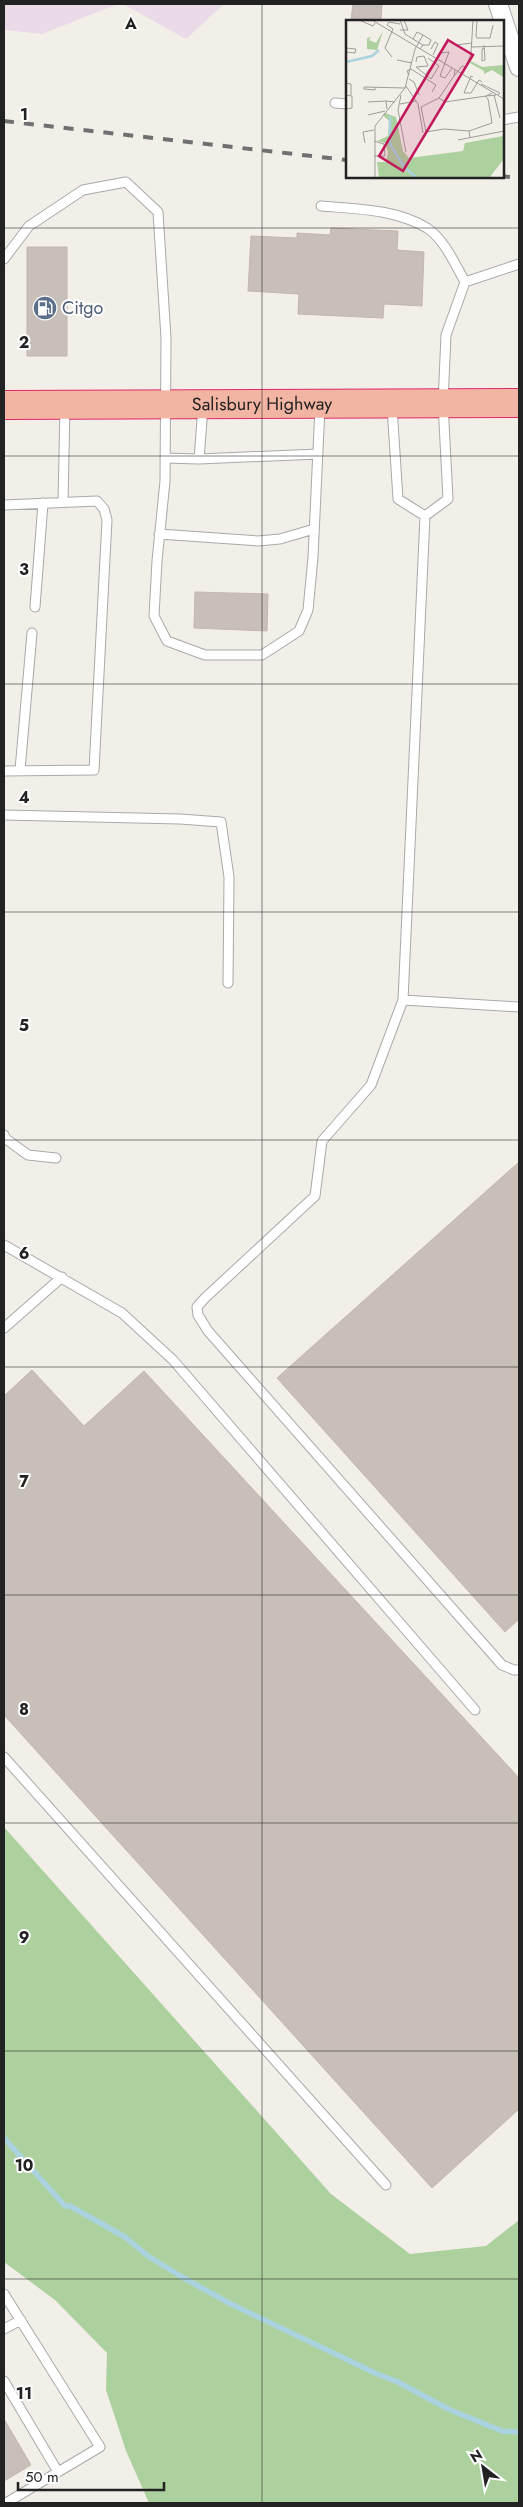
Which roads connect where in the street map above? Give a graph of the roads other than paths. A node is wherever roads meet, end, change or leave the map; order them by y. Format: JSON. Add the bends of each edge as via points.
{"nodes":[{"id":1,"x":498,"y":4,"type":"edge"},
{"id":2,"x":519,"y":67,"type":"edge"},
{"id":3,"x":335,"y":103,"type":"dead end"},
{"id":4,"x":346,"y":104,"type":"edge"},
{"id":5,"x":519,"y":116,"type":"edge"},
{"id":6,"x":503,"y":120,"type":"edge"},
{"id":7,"x":321,"y":206,"type":"dead end"},
{"id":8,"x":4,"y":259,"type":"edge"},
{"id":9,"x":519,"y":264,"type":"edge"},
{"id":10,"x":465,"y":282,"type":"junction"},
{"id":11,"x":443,"y":403,"type":"junction"},
{"id":12,"x":519,"y":403,"type":"edge"},
{"id":13,"x":164,"y":404,"type":"junction"},
{"id":14,"x":203,"y":404,"type":"junction"},
{"id":15,"x":320,"y":404,"type":"junction"},
{"id":16,"x":392,"y":404,"type":"junction"},
{"id":17,"x":4,"y":405,"type":"edge"},
{"id":18,"x":65,"y":405,"type":"junction"},
{"id":19,"x":318,"y":454,"type":"junction"},
{"id":20,"x":165,"y":458,"type":"junction"},
{"id":21,"x":199,"y":459,"type":"junction"},
{"id":22,"x":63,"y":502,"type":"junction"},
{"id":23,"x":43,"y":503,"type":"junction"},
{"id":24,"x":4,"y":505,"type":"edge"},
{"id":25,"x":426,"y":516,"type":"junction"},
{"id":26,"x":314,"y":529,"type":"junction"},
{"id":27,"x":159,"y":534,"type":"junction"},
{"id":28,"x":35,"y":606,"type":"dead end"},
{"id":29,"x":32,"y":633,"type":"dead end"},
{"id":30,"x":20,"y":770,"type":"junction"},
{"id":31,"x":4,"y":771,"type":"edge"},
{"id":32,"x":4,"y":815,"type":"edge"},
{"id":33,"x":228,"y":983,"type":"dead end"},
{"id":34,"x":403,"y":1000,"type":"junction"},
{"id":35,"x":519,"y":1007,"type":"edge"},
{"id":36,"x":4,"y":1135,"type":"edge"},
{"id":37,"x":56,"y":1158,"type":"dead end"},
{"id":38,"x":4,"y":1245,"type":"edge"},
{"id":39,"x":62,"y":1276,"type":"junction"},
{"id":40,"x":4,"y":1328,"type":"edge"},
{"id":41,"x":519,"y":1670,"type":"edge"},
{"id":42,"x":475,"y":1710,"type":"dead end"},
{"id":43,"x":4,"y":1757,"type":"edge"},
{"id":44,"x":386,"y":2185,"type":"dead end"},
{"id":45,"x":4,"y":2294,"type":"edge"},
{"id":46,"x":21,"y":2320,"type":"junction"},
{"id":47,"x":4,"y":2329,"type":"edge"},
{"id":48,"x":4,"y":2381,"type":"edge"},
{"id":49,"x":58,"y":2472,"type":"junction"},
{"id":50,"x":6,"y":2503,"type":"edge"}],
"edges":[{"from":1,"to":2,"type":"street"},
{"from":3,"to":4,"type":"lane"},
{"from":5,"to":6,"type":"lane"},
{"from":7,"to":10,"type":"lane","via":[[384,212],[428,229],[448,251]]},
{"from":8,"to":13,"type":"lane","via":[[29,226],[83,190],[126,182],[158,212],[166,338]]},
{"from":9,"to":10,"type":"lane"},
{"from":10,"to":11,"type":"lane","via":[[446,335]]},
{"from":11,"to":12,"type":"highway","name":"Salisbury Highway"},
{"from":11,"to":16,"type":"highway","name":"Salisbury Highway"},
{"from":11,"to":25,"type":"lane","via":[[448,499]]},
{"from":13,"to":14,"type":"highway","name":"Salisbury Highway"},
{"from":13,"to":18,"type":"highway","name":"Salisbury Highway"},
{"from":13,"to":20,"type":"lane"},
{"from":14,"to":15,"type":"highway","name":"Salisbury Highway"},
{"from":14,"to":21,"type":"lane"},
{"from":15,"to":16,"type":"highway","name":"Salisbury Highway"},
{"from":15,"to":19,"type":"lane"},
{"from":16,"to":25,"type":"lane","via":[[398,499]]},
{"from":17,"to":18,"type":"highway","name":"Salisbury Highway"},
{"from":18,"to":22,"type":"lane"},
{"from":19,"to":21,"type":"lane"},
{"from":19,"to":26,"type":"lane"},
{"from":20,"to":21,"type":"lane"},
{"from":20,"to":27,"type":"lane"},
{"from":22,"to":23,"type":"lane"},
{"from":22,"to":30,"type":"lane","via":[[97,501],[107,520],[94,770]]},
{"from":23,"to":24,"type":"lane"},
{"from":23,"to":28,"type":"lane"},
{"from":25,"to":34,"type":"lane"},
{"from":26,"to":27,"type":"lane","via":[[280,539],[258,541]]},
{"from":26,"to":27,"type":"lane","via":[[308,610],[300,631],[262,655],[204,655],[167,641],[154,616]]},
{"from":29,"to":30,"type":"lane"},
{"from":30,"to":31,"type":"lane"},
{"from":32,"to":33,"type":"lane","via":[[221,822],[228,877]]},
{"from":34,"to":35,"type":"lane"},
{"from":34,"to":41,"type":"lane","via":[[371,1085],[322,1141],[315,1196],[205,1298],[197,1307],[198,1314],[208,1331],[502,1666]]},
{"from":36,"to":37,"type":"lane","via":[[28,1155]]},
{"from":38,"to":39,"type":"lane"},
{"from":39,"to":40,"type":"lane"},
{"from":39,"to":42,"type":"lane","via":[[122,1313],[173,1360]]},
{"from":43,"to":44,"type":"lane"},
{"from":45,"to":46,"type":"lane"},
{"from":46,"to":47,"type":"lane"},
{"from":46,"to":49,"type":"lane","via":[[100,2447]]},
{"from":48,"to":49,"type":"lane"},
{"from":49,"to":50,"type":"lane"}]}
